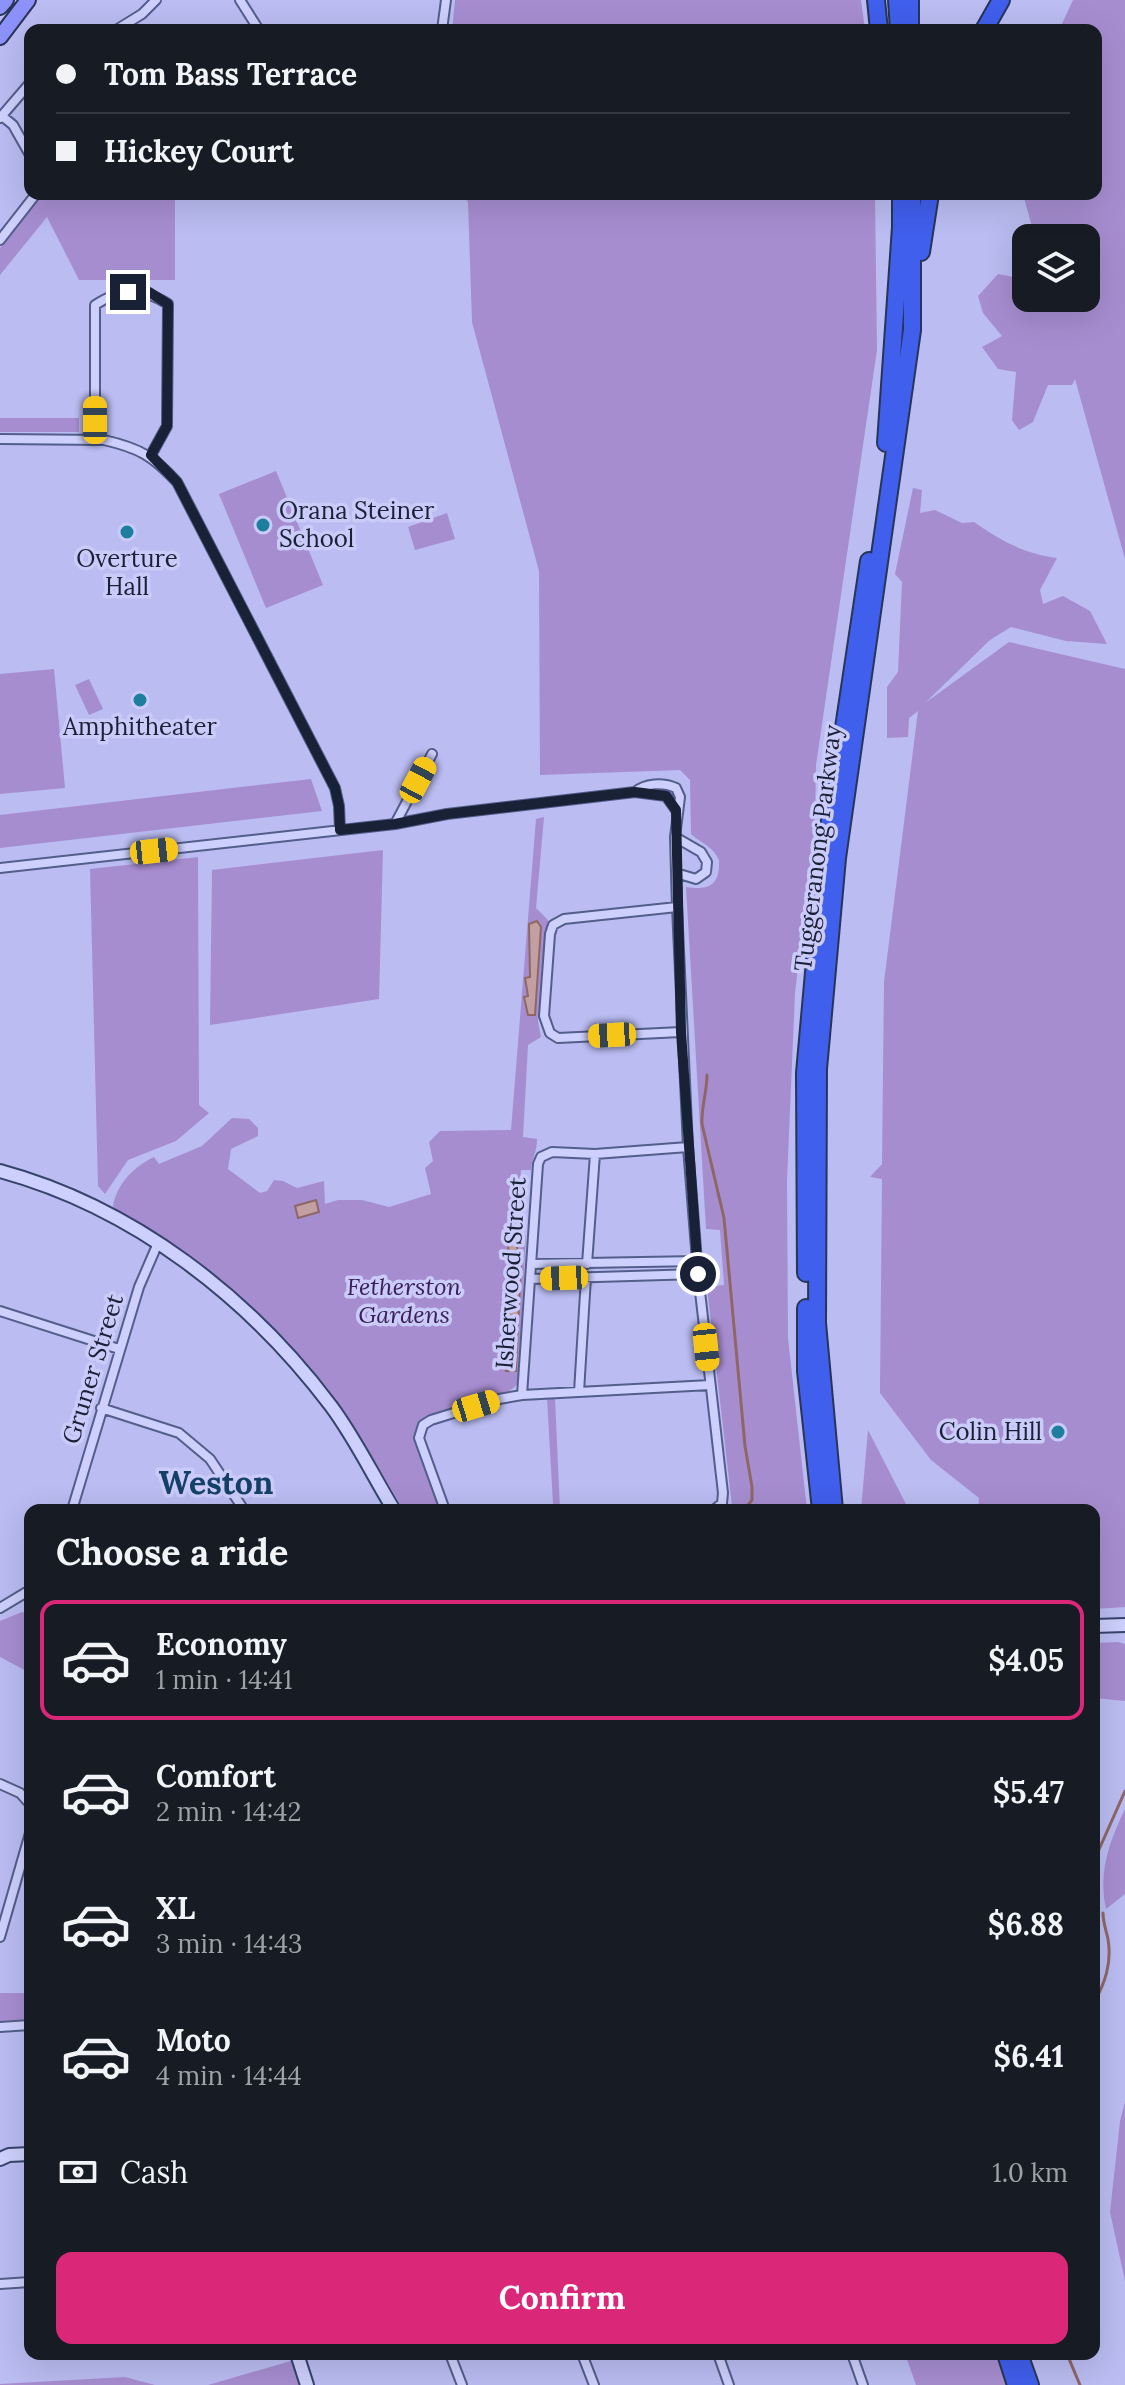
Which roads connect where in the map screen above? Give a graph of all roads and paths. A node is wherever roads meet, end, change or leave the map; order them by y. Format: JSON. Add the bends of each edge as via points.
{"nodes":[{"id":1,"x":6,"y":0,"type":"edge"},
{"id":2,"x":28,"y":0,"type":"edge"},
{"id":3,"x":240,"y":0,"type":"edge"},
{"id":4,"x":446,"y":0,"type":"edge"},
{"id":5,"x":876,"y":0,"type":"edge"},
{"id":6,"x":897,"y":0,"type":"edge"},
{"id":7,"x":910,"y":0,"type":"edge"},
{"id":8,"x":1001,"y":0,"type":"edge"},
{"id":9,"x":153,"y":2,"type":"edge"},
{"id":10,"x":0,"y":7,"type":"edge"},
{"id":11,"x":124,"y":24,"type":"edge"},
{"id":12,"x":255,"y":24,"type":"edge"},
{"id":13,"x":443,"y":24,"type":"edge"},
{"id":14,"x":878,"y":24,"type":"edge"},
{"id":15,"x":899,"y":24,"type":"edge"},
{"id":16,"x":910,"y":24,"type":"edge"},
{"id":17,"x":987,"y":24,"type":"edge"},
{"id":18,"x":0,"y":37,"type":"edge"},
{"id":19,"x":24,"y":90,"type":"edge"},
{"id":20,"x":1,"y":117,"type":"edge"},
{"id":21,"x":24,"y":144,"type":"edge"},
{"id":22,"x":31,"y":200,"type":"edge"},
{"id":23,"x":899,"y":200,"type":"edge"},
{"id":24,"x":912,"y":200,"type":"edge"},
{"id":25,"x":929,"y":200,"type":"edge"},
{"id":26,"x":0,"y":240,"type":"edge"},
{"id":27,"x":912,"y":330,"type":"junction"},
{"id":28,"x":0,"y":439,"type":"edge"},
{"id":29,"x":95,"y":440,"type":"junction"},
{"id":30,"x":151,"y":455,"type":"junction"},
{"id":31,"x":432,"y":754,"type":"dead end"},
{"id":32,"x":395,"y":824,"type":"junction"},
{"id":33,"x":340,"y":830,"type":"junction"},
{"id":34,"x":675,"y":837,"type":"junction"},
{"id":35,"x":0,"y":868,"type":"edge"},
{"id":36,"x":676,"y":873,"type":"junction"},
{"id":37,"x":677,"y":907,"type":"junction"},
{"id":38,"x":681,"y":1032,"type":"junction"},
{"id":39,"x":688,"y":1147,"type":"junction"},
{"id":40,"x":595,"y":1154,"type":"junction"},
{"id":41,"x":0,"y":1171,"type":"edge"},
{"id":42,"x":158,"y":1243,"type":"junction"},
{"id":43,"x":697,"y":1261,"type":"junction"},
{"id":44,"x":531,"y":1264,"type":"junction"},
{"id":45,"x":587,"y":1264,"type":"junction"},
{"id":46,"x":698,"y":1274,"type":"junction"},
{"id":47,"x":586,"y":1277,"type":"junction"},
{"id":48,"x":530,"y":1279,"type":"junction"},
{"id":49,"x":0,"y":1311,"type":"edge"},
{"id":50,"x":119,"y":1349,"type":"junction"},
{"id":51,"x":710,"y":1385,"type":"junction"},
{"id":52,"x":579,"y":1392,"type":"junction"},
{"id":53,"x":522,"y":1395,"type":"junction"},
{"id":54,"x":101,"y":1408,"type":"junction"},
{"id":55,"x":74,"y":1504,"type":"edge"},
{"id":56,"x":240,"y":1504,"type":"edge"},
{"id":57,"x":390,"y":1504,"type":"edge"},
{"id":58,"x":443,"y":1504,"type":"edge"},
{"id":59,"x":721,"y":1504,"type":"edge"},
{"id":60,"x":820,"y":1504,"type":"edge"},
{"id":61,"x":833,"y":1504,"type":"edge"},
{"id":62,"x":24,"y":1594,"type":"edge"},
{"id":63,"x":0,"y":1608,"type":"edge"},
{"id":64,"x":1125,"y":1625,"type":"edge"},
{"id":65,"x":1100,"y":1626,"type":"edge"},
{"id":66,"x":0,"y":1784,"type":"edge"},
{"id":67,"x":24,"y":1797,"type":"edge"},
{"id":68,"x":24,"y":1854,"type":"edge"},
{"id":69,"x":0,"y":1937,"type":"edge"},
{"id":70,"x":24,"y":2025,"type":"edge"},
{"id":71,"x":0,"y":2027,"type":"edge"},
{"id":72,"x":24,"y":2154,"type":"edge"},
{"id":73,"x":3,"y":2155,"type":"edge"},
{"id":74,"x":24,"y":2282,"type":"edge"},
{"id":75,"x":0,"y":2284,"type":"edge"},
{"id":76,"x":299,"y":2360,"type":"edge"},
{"id":77,"x":452,"y":2360,"type":"edge"},
{"id":78,"x":584,"y":2360,"type":"edge"},
{"id":79,"x":720,"y":2360,"type":"edge"},
{"id":80,"x":854,"y":2360,"type":"edge"},
{"id":81,"x":1008,"y":2360,"type":"edge"},
{"id":82,"x":1021,"y":2360,"type":"edge"},
{"id":83,"x":307,"y":2385,"type":"edge"},
{"id":84,"x":462,"y":2385,"type":"edge"},
{"id":85,"x":594,"y":2385,"type":"edge"},
{"id":86,"x":729,"y":2385,"type":"edge"},
{"id":87,"x":863,"y":2385,"type":"edge"},
{"id":88,"x":1016,"y":2385,"type":"edge"},
{"id":89,"x":1030,"y":2385,"type":"edge"}],
"edges":[{"from":1,"to":10,"type":"main road"},
{"from":2,"to":18,"type":"main road"},
{"from":3,"to":12,"type":"street"},
{"from":4,"to":13,"type":"street"},
{"from":5,"to":14,"type":"highway"},
{"from":6,"to":15,"type":"highway"},
{"from":7,"to":16,"type":"highway"},
{"from":8,"to":17,"type":"highway"},
{"from":9,"to":11,"type":"street"},
{"from":19,"to":20,"type":"street"},
{"from":20,"to":21,"type":"street","via":[[13,125]]},
{"from":22,"to":26,"type":"street"},
{"from":23,"to":60,"type":"highway","name":"Tuggeranong Parkway","via":[[886,440],[824,861],[805,1073],[806,1371]]},
{"from":24,"to":27,"type":"highway","name":"Tuggeranong Parkway"},
{"from":25,"to":27,"type":"highway"},
{"from":27,"to":61,"type":"highway","name":"Tuggeranong Parkway","via":[[837,858],[818,1069],[817,1323]]},
{"from":28,"to":29,"type":"street"},
{"from":29,"to":30,"type":"street"},
{"from":29,"to":30,"type":"street","via":[[95,305],[115,292],[149,292],[168,304],[167,426]]},
{"from":30,"to":33,"type":"street","via":[[177,482],[307,730],[335,788]]},
{"from":31,"to":32,"type":"street"},
{"from":32,"to":33,"type":"street"},
{"from":32,"to":34,"type":"street","via":[[635,792],[659,784],[672,785],[680,797]]},
{"from":33,"to":35,"type":"street"},
{"from":34,"to":36,"type":"street"},
{"from":34,"to":36,"type":"street","via":[[701,852],[707,862],[699,878]]},
{"from":36,"to":37,"type":"street"},
{"from":37,"to":38,"type":"street"},
{"from":37,"to":38,"type":"street","via":[[564,919],[553,925],[544,1016],[550,1033],[558,1038]]},
{"from":38,"to":39,"type":"street"},
{"from":39,"to":40,"type":"street","name":"Isherwood Street"},
{"from":39,"to":43,"type":"street"},
{"from":40,"to":44,"type":"street","name":"Isherwood Street","via":[[552,1152],[541,1157]]},
{"from":40,"to":45,"type":"street"},
{"from":41,"to":42,"type":"main road","via":[[100,1210]]},
{"from":42,"to":50,"type":"street","name":"Gruner Street"},
{"from":42,"to":57,"type":"main road","via":[[224,1290],[271,1336],[332,1407]]},
{"from":43,"to":45,"type":"street"},
{"from":43,"to":46,"type":"street"},
{"from":44,"to":45,"type":"street"},
{"from":44,"to":48,"type":"street","name":"Isherwood Street"},
{"from":46,"to":47,"type":"street"},
{"from":46,"to":51,"type":"street"},
{"from":47,"to":48,"type":"street"},
{"from":47,"to":52,"type":"street"},
{"from":48,"to":53,"type":"street","name":"Isherwood Street"},
{"from":49,"to":50,"type":"street"},
{"from":50,"to":54,"type":"street","name":"Gruner Street"},
{"from":51,"to":52,"type":"street"},
{"from":51,"to":59,"type":"street"},
{"from":52,"to":53,"type":"street"},
{"from":53,"to":58,"type":"street","via":[[423,1425],[419,1438]]},
{"from":54,"to":55,"type":"street","name":"Gruner Street"},
{"from":54,"to":56,"type":"street","via":[[179,1433],[210,1459]]},
{"from":62,"to":63,"type":"street"},
{"from":64,"to":65,"type":"main road"},
{"from":66,"to":67,"type":"street"},
{"from":68,"to":69,"type":"street"},
{"from":70,"to":71,"type":"street"},
{"from":72,"to":73,"type":"main road"},
{"from":74,"to":75,"type":"street"},
{"from":76,"to":83,"type":"main road"},
{"from":77,"to":84,"type":"street"},
{"from":78,"to":85,"type":"street"},
{"from":79,"to":86,"type":"street"},
{"from":80,"to":87,"type":"street"},
{"from":81,"to":88,"type":"highway"},
{"from":82,"to":89,"type":"highway"}]}
